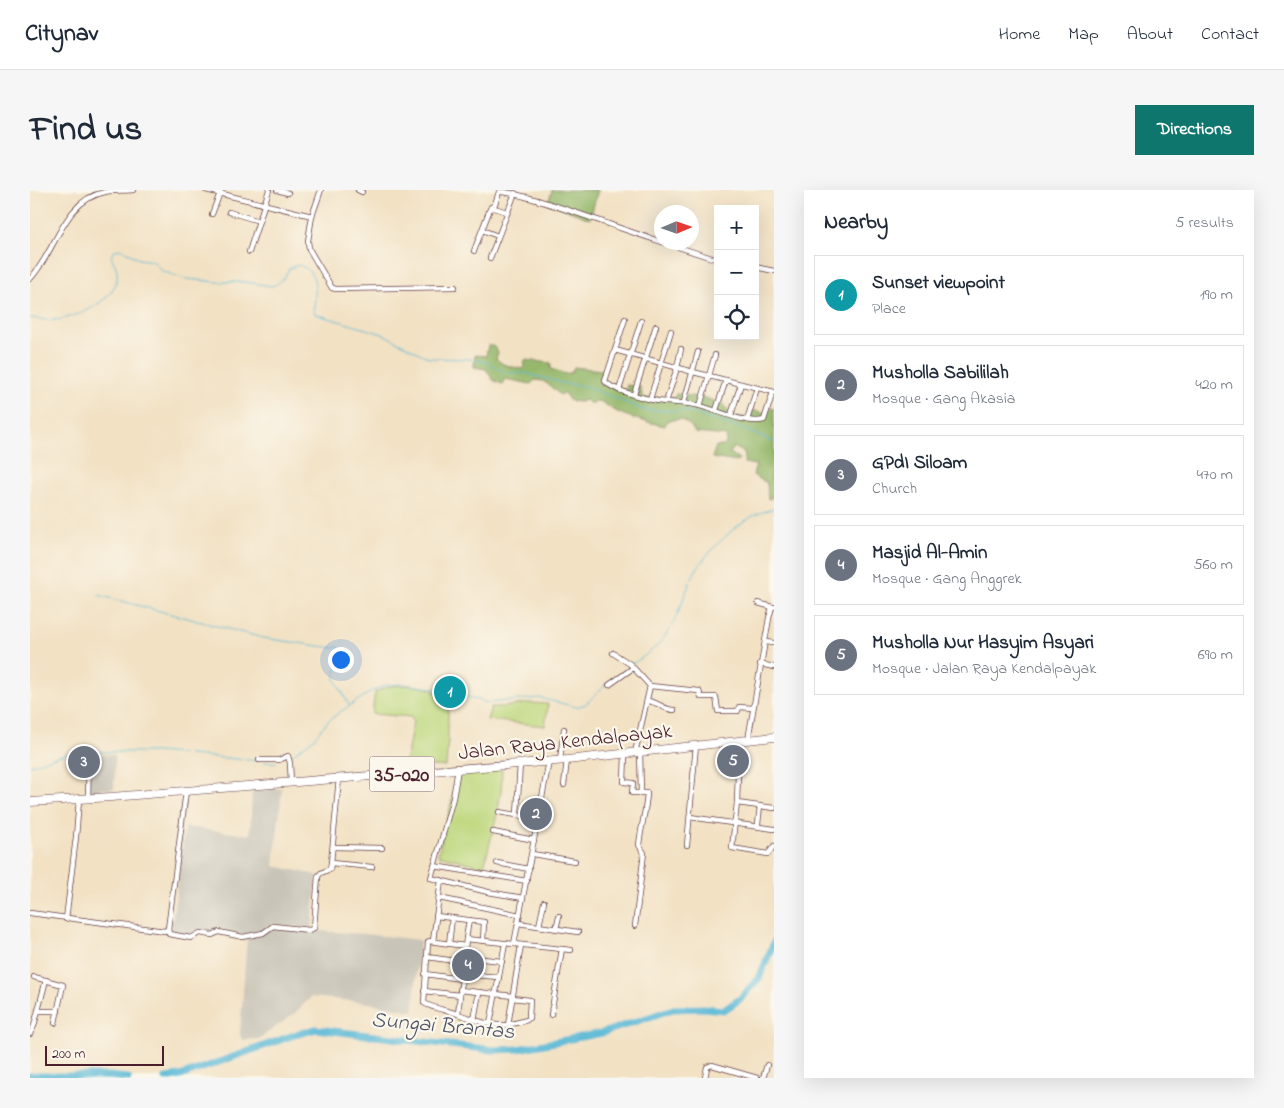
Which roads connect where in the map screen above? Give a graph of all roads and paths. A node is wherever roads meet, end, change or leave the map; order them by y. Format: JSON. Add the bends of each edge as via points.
{"nodes":[{"id":1,"x":133,"y":190,"type":"edge"},
{"id":2,"x":206,"y":190,"type":"edge"},
{"id":3,"x":269,"y":190,"type":"edge"},
{"id":4,"x":277,"y":190,"type":"edge"},
{"id":5,"x":321,"y":190,"type":"edge"},
{"id":6,"x":515,"y":192,"type":"junction"},
{"id":7,"x":220,"y":193,"type":"junction"},
{"id":8,"x":288,"y":193,"type":"dead end"},
{"id":9,"x":264,"y":204,"type":"junction"},
{"id":10,"x":491,"y":207,"type":"junction"},
{"id":11,"x":229,"y":212,"type":"dead end"},
{"id":12,"x":507,"y":212,"type":"junction"},
{"id":13,"x":212,"y":214,"type":"dead end"},
{"id":14,"x":312,"y":216,"type":"junction"},
{"id":15,"x":259,"y":221,"type":"junction"},
{"id":16,"x":482,"y":230,"type":"junction"},
{"id":17,"x":498,"y":236,"type":"junction"},
{"id":18,"x":654,"y":239,"type":"edge"},
{"id":19,"x":687,"y":250,"type":"edge"},
{"id":20,"x":474,"y":251,"type":"dead end"},
{"id":21,"x":249,"y":252,"type":"dead end"},
{"id":22,"x":490,"y":258,"type":"dead end"},
{"id":23,"x":714,"y":259,"type":"edge"},
{"id":24,"x":759,"y":268,"type":"edge"},
{"id":25,"x":774,"y":271,"type":"edge"},
{"id":26,"x":30,"y":279,"type":"edge"},
{"id":27,"x":455,"y":287,"type":"dead end"},
{"id":28,"x":625,"y":319,"type":"dead end"},
{"id":29,"x":640,"y":322,"type":"dead end"},
{"id":30,"x":656,"y":326,"type":"dead end"},
{"id":31,"x":671,"y":331,"type":"dead end"},
{"id":32,"x":681,"y":348,"type":"dead end"},
{"id":33,"x":615,"y":350,"type":"junction"},
{"id":34,"x":698,"y":352,"type":"dead end"},
{"id":35,"x":631,"y":354,"type":"junction"},
{"id":36,"x":715,"y":355,"type":"dead end"},
{"id":37,"x":646,"y":359,"type":"junction"},
{"id":38,"x":662,"y":364,"type":"junction"},
{"id":39,"x":677,"y":368,"type":"junction"},
{"id":40,"x":693,"y":372,"type":"junction"},
{"id":41,"x":710,"y":376,"type":"junction"},
{"id":42,"x":726,"y":380,"type":"junction"},
{"id":43,"x":741,"y":384,"type":"junction"},
{"id":44,"x":758,"y":388,"type":"junction"},
{"id":45,"x":619,"y":390,"type":"junction"},
{"id":46,"x":774,"y":392,"type":"edge"},
{"id":47,"x":634,"y":394,"type":"junction"},
{"id":48,"x":650,"y":398,"type":"junction"},
{"id":49,"x":666,"y":402,"type":"junction"},
{"id":50,"x":684,"y":402,"type":"junction"},
{"id":51,"x":700,"y":406,"type":"junction"},
{"id":52,"x":716,"y":410,"type":"junction"},
{"id":53,"x":731,"y":415,"type":"junction"},
{"id":54,"x":747,"y":420,"type":"junction"},
{"id":55,"x":758,"y":603,"type":"dead end"},
{"id":56,"x":773,"y":607,"type":"edge"},
{"id":57,"x":765,"y":642,"type":"junction"},
{"id":58,"x":774,"y":643,"type":"edge"},
{"id":59,"x":613,"y":653,"type":"dead end"},
{"id":60,"x":760,"y":664,"type":"junction"},
{"id":61,"x":632,"y":666,"type":"junction"},
{"id":62,"x":774,"y":667,"type":"edge"},
{"id":63,"x":609,"y":686,"type":"dead end"},
{"id":64,"x":650,"y":686,"type":"junction"},
{"id":65,"x":646,"y":702,"type":"junction"},
{"id":66,"x":753,"y":708,"type":"junction"},
{"id":67,"x":674,"y":710,"type":"dead end"},
{"id":68,"x":564,"y":729,"type":"dead end"},
{"id":69,"x":774,"y":737,"type":"edge"},
{"id":70,"x":748,"y":740,"type":"junction"},
{"id":71,"x":738,"y":741,"type":"junction"},
{"id":72,"x":696,"y":745,"type":"junction"},
{"id":73,"x":638,"y":753,"type":"junction"},
{"id":74,"x":89,"y":754,"type":"dead end"},
{"id":75,"x":625,"y":754,"type":"junction"},
{"id":76,"x":259,"y":760,"type":"dead end"},
{"id":77,"x":563,"y":760,"type":"junction"},
{"id":78,"x":550,"y":761,"type":"junction"},
{"id":79,"x":520,"y":764,"type":"junction"},
{"id":80,"x":458,"y":769,"type":"junction"},
{"id":81,"x":338,"y":778,"type":"junction"},
{"id":82,"x":291,"y":783,"type":"junction"},
{"id":83,"x":564,"y":785,"type":"dead end"},
{"id":84,"x":186,"y":791,"type":"junction"},
{"id":85,"x":641,"y":793,"type":"junction"},
{"id":86,"x":88,"y":799,"type":"junction"},
{"id":87,"x":79,"y":800,"type":"junction"},
{"id":88,"x":30,"y":802,"type":"edge"},
{"id":89,"x":737,"y":803,"type":"junction"},
{"id":90,"x":760,"y":806,"type":"junction"},
{"id":91,"x":774,"y":808,"type":"edge"},
{"id":92,"x":499,"y":812,"type":"dead end"},
{"id":93,"x":517,"y":815,"type":"junction"},
{"id":94,"x":690,"y":817,"type":"junction"},
{"id":95,"x":538,"y":819,"type":"junction"},
{"id":96,"x":735,"y":823,"type":"junction"},
{"id":97,"x":758,"y":824,"type":"dead end"},
{"id":98,"x":774,"y":829,"type":"edge"},
{"id":99,"x":494,"y":832,"type":"dead end"},
{"id":100,"x":534,"y":840,"type":"junction"},
{"id":101,"x":687,"y":844,"type":"dead end"},
{"id":102,"x":774,"y":846,"type":"edge"},
{"id":103,"x":333,"y":847,"type":"junction"},
{"id":104,"x":382,"y":848,"type":"dead end"},
{"id":105,"x":532,"y":854,"type":"junction"},
{"id":106,"x":575,"y":861,"type":"dead end"},
{"id":107,"x":331,"y":862,"type":"junction"},
{"id":108,"x":497,"y":864,"type":"dead end"},
{"id":109,"x":434,"y":866,"type":"junction"},
{"id":110,"x":372,"y":867,"type":"dead end"},
{"id":111,"x":529,"y":869,"type":"junction"},
{"id":112,"x":441,"y":880,"type":"junction"},
{"id":113,"x":526,"y":881,"type":"junction"},
{"id":114,"x":439,"y":898,"type":"junction"},
{"id":115,"x":523,"y":898,"type":"junction"},
{"id":116,"x":544,"y":902,"type":"dead end"},
{"id":117,"x":30,"y":913,"type":"edge"},
{"id":118,"x":520,"y":915,"type":"junction"},
{"id":119,"x":436,"y":916,"type":"junction"},
{"id":120,"x":559,"y":916,"type":"dead end"},
{"id":121,"x":452,"y":918,"type":"junction"},
{"id":122,"x":66,"y":919,"type":"junction"},
{"id":123,"x":469,"y":920,"type":"junction"},
{"id":124,"x":518,"y":924,"type":"junction"},
{"id":125,"x":539,"y":926,"type":"junction"},
{"id":126,"x":635,"y":926,"type":"dead end"},
{"id":127,"x":168,"y":928,"type":"junction"},
{"id":128,"x":556,"y":929,"type":"junction"},
{"id":129,"x":578,"y":932,"type":"dead end"},
{"id":130,"x":466,"y":940,"type":"junction"},
{"id":131,"x":433,"y":941,"type":"junction"},
{"id":132,"x":483,"y":941,"type":"junction"},
{"id":133,"x":449,"y":944,"type":"junction"},
{"id":134,"x":505,"y":944,"type":"junction"},
{"id":135,"x":514,"y":944,"type":"junction"},
{"id":136,"x":521,"y":945,"type":"junction"},
{"id":137,"x":465,"y":946,"type":"junction"},
{"id":138,"x":562,"y":949,"type":"junction"},
{"id":139,"x":571,"y":950,"type":"dead end"},
{"id":140,"x":427,"y":957,"type":"junction"},
{"id":141,"x":463,"y":959,"type":"junction"},
{"id":142,"x":502,"y":961,"type":"junction"},
{"id":143,"x":426,"y":974,"type":"junction"},
{"id":144,"x":461,"y":976,"type":"junction"},
{"id":145,"x":34,"y":977,"type":"dead end"},
{"id":146,"x":499,"y":977,"type":"junction"},
{"id":147,"x":46,"y":980,"type":"junction"},
{"id":148,"x":424,"y":991,"type":"junction"},
{"id":149,"x":479,"y":992,"type":"junction"},
{"id":150,"x":460,"y":993,"type":"junction"},
{"id":151,"x":496,"y":994,"type":"junction"},
{"id":152,"x":513,"y":997,"type":"junction"},
{"id":153,"x":38,"y":1011,"type":"junction"},
{"id":154,"x":58,"y":1011,"type":"junction"},
{"id":155,"x":458,"y":1014,"type":"junction"},
{"id":156,"x":551,"y":1015,"type":"dead end"},
{"id":157,"x":474,"y":1020,"type":"junction"},
{"id":158,"x":55,"y":1023,"type":"dead end"},
{"id":159,"x":490,"y":1024,"type":"junction"},
{"id":160,"x":508,"y":1025,"type":"junction"},
{"id":161,"x":30,"y":1034,"type":"edge"},
{"id":162,"x":767,"y":1065,"type":"dead end"},
{"id":163,"x":737,"y":1072,"type":"junction"},
{"id":164,"x":705,"y":1078,"type":"edge"},
{"id":165,"x":736,"y":1078,"type":"edge"},
{"id":166,"x":757,"y":1078,"type":"edge"},
{"id":167,"x":763,"y":1078,"type":"edge"}],
"edges":[{"from":1,"to":26,"type":"street","via":[[98,194],[81,203]]},
{"from":2,"to":7,"type":"street"},
{"from":3,"to":9,"type":"street"},
{"from":4,"to":8,"type":"street"},
{"from":5,"to":14,"type":"street"},
{"from":6,"to":10,"type":"street","via":[[501,191]]},
{"from":6,"to":12,"type":"street"},
{"from":6,"to":18,"type":"street"},
{"from":7,"to":9,"type":"street"},
{"from":7,"to":13,"type":"street"},
{"from":9,"to":14,"type":"street"},
{"from":9,"to":15,"type":"street"},
{"from":10,"to":12,"type":"street"},
{"from":10,"to":16,"type":"street"},
{"from":11,"to":15,"type":"street"},
{"from":12,"to":17,"type":"street"},
{"from":14,"to":27,"type":"street","via":[[309,249],[332,288]]},
{"from":15,"to":21,"type":"street"},
{"from":16,"to":17,"type":"street"},
{"from":16,"to":20,"type":"street"},
{"from":17,"to":22,"type":"street"},
{"from":19,"to":23,"type":"street"},
{"from":24,"to":25,"type":"street"},
{"from":28,"to":33,"type":"street"},
{"from":29,"to":35,"type":"street"},
{"from":30,"to":37,"type":"street"},
{"from":31,"to":38,"type":"street"},
{"from":32,"to":39,"type":"street"},
{"from":33,"to":35,"type":"street"},
{"from":33,"to":45,"type":"street","via":[[605,382]]},
{"from":34,"to":40,"type":"street"},
{"from":35,"to":37,"type":"street"},
{"from":35,"to":45,"type":"street"},
{"from":36,"to":41,"type":"street"},
{"from":37,"to":38,"type":"street"},
{"from":37,"to":47,"type":"street"},
{"from":38,"to":39,"type":"street"},
{"from":38,"to":48,"type":"street"},
{"from":39,"to":40,"type":"street"},
{"from":39,"to":49,"type":"street"},
{"from":40,"to":41,"type":"street"},
{"from":40,"to":50,"type":"street"},
{"from":41,"to":42,"type":"street"},
{"from":41,"to":51,"type":"street"},
{"from":42,"to":43,"type":"street"},
{"from":42,"to":52,"type":"street"},
{"from":43,"to":44,"type":"street"},
{"from":43,"to":53,"type":"street"},
{"from":44,"to":46,"type":"street"},
{"from":44,"to":54,"type":"street"},
{"from":45,"to":47,"type":"street"},
{"from":46,"to":54,"type":"street","via":[[763,421]]},
{"from":47,"to":48,"type":"street"},
{"from":48,"to":49,"type":"street"},
{"from":49,"to":50,"type":"street"},
{"from":50,"to":51,"type":"street"},
{"from":51,"to":52,"type":"street"},
{"from":52,"to":53,"type":"street"},
{"from":53,"to":54,"type":"street"},
{"from":55,"to":56,"type":"street"},
{"from":56,"to":57,"type":"street"},
{"from":57,"to":58,"type":"street"},
{"from":57,"to":60,"type":"street"},
{"from":59,"to":61,"type":"street"},
{"from":60,"to":62,"type":"street"},
{"from":60,"to":66,"type":"street"},
{"from":61,"to":63,"type":"street"},
{"from":61,"to":64,"type":"street"},
{"from":64,"to":65,"type":"street"},
{"from":64,"to":66,"type":"street","via":[[699,691],[701,697],[716,697],[718,711]]},
{"from":65,"to":67,"type":"street"},
{"from":65,"to":73,"type":"street"},
{"from":66,"to":70,"type":"street"},
{"from":68,"to":77,"type":"street"},
{"from":69,"to":70,"type":"main road","name":"Jalan Raya Kendalpayak","number":"35-020"},
{"from":70,"to":71,"type":"main road","name":"Jalan Raya Kendalpayak","number":"35-020"},
{"from":71,"to":72,"type":"main road","name":"Jalan Raya Kendalpayak","number":"35-020"},
{"from":71,"to":89,"type":"street"},
{"from":72,"to":73,"type":"main road","name":"Jalan Raya Kendalpayak","number":"35-020"},
{"from":72,"to":94,"type":"street"},
{"from":73,"to":75,"type":"main road","name":"Jalan Raya Kendalpayak","number":"35-020"},
{"from":73,"to":85,"type":"street"},
{"from":74,"to":86,"type":"street"},
{"from":75,"to":77,"type":"main road","name":"Jalan Raya Kendalpayak","number":"35-020"},
{"from":75,"to":85,"type":"street","via":[[624,782],[633,783],[632,793]]},
{"from":76,"to":82,"type":"street","via":[[289,758]]},
{"from":77,"to":78,"type":"main road","name":"Jalan Raya Kendalpayak","number":"35-020"},
{"from":77,"to":83,"type":"street"},
{"from":78,"to":79,"type":"main road","name":"Jalan Raya Kendalpayak","number":"35-020"},
{"from":78,"to":95,"type":"street"},
{"from":79,"to":80,"type":"main road","name":"Jalan Raya Kendalpayak","number":"35-020"},
{"from":79,"to":93,"type":"street"},
{"from":80,"to":81,"type":"main road","name":"Jalan Raya Kendalpayak","number":"35-020"},
{"from":80,"to":109,"type":"street"},
{"from":81,"to":82,"type":"main road","name":"Jalan Raya Kendalpayak","number":"35-020"},
{"from":81,"to":103,"type":"street"},
{"from":82,"to":84,"type":"main road","name":"Jalan Raya Kendalpayak","number":"35-020"},
{"from":84,"to":86,"type":"main road","name":"Jalan Raya Kendalpayak","number":"35-020"},
{"from":84,"to":127,"type":"street"},
{"from":85,"to":126,"type":"street","via":[[647,793],[639,845],[644,853]]},
{"from":86,"to":87,"type":"main road","name":"Jalan Raya Kendalpayak","number":"35-020"},
{"from":87,"to":88,"type":"main road","name":"Jalan Raya Kendalpayak","number":"35-020"},
{"from":87,"to":122,"type":"street"},
{"from":89,"to":90,"type":"street"},
{"from":89,"to":96,"type":"street"},
{"from":90,"to":91,"type":"street"},
{"from":90,"to":97,"type":"street"},
{"from":92,"to":93,"type":"street"},
{"from":93,"to":95,"type":"street"},
{"from":94,"to":96,"type":"street"},
{"from":94,"to":101,"type":"street"},
{"from":95,"to":100,"type":"street"},
{"from":96,"to":98,"type":"street"},
{"from":96,"to":102,"type":"street","via":[[733,849],[768,854]]},
{"from":99,"to":100,"type":"street"},
{"from":100,"to":105,"type":"street"},
{"from":103,"to":104,"type":"street"},
{"from":103,"to":107,"type":"street"},
{"from":105,"to":106,"type":"street"},
{"from":105,"to":111,"type":"street"},
{"from":107,"to":110,"type":"street"},
{"from":107,"to":127,"type":"street","via":[[330,869],[318,876],[312,930],[273,926],[263,933],[243,937],[219,932],[212,935],[200,933],[191,938],[169,934]]},
{"from":108,"to":111,"type":"street"},
{"from":109,"to":112,"type":"street","via":[[431,878]]},
{"from":109,"to":113,"type":"street"},
{"from":111,"to":113,"type":"street"},
{"from":112,"to":114,"type":"street"},
{"from":112,"to":115,"type":"street"},
{"from":113,"to":115,"type":"street"},
{"from":114,"to":118,"type":"street"},
{"from":114,"to":119,"type":"street"},
{"from":115,"to":118,"type":"street"},
{"from":116,"to":125,"type":"street"},
{"from":117,"to":122,"type":"street"},
{"from":118,"to":124,"type":"street"},
{"from":119,"to":121,"type":"street"},
{"from":119,"to":131,"type":"street"},
{"from":120,"to":128,"type":"street"},
{"from":121,"to":123,"type":"street"},
{"from":121,"to":133,"type":"street"},
{"from":122,"to":127,"type":"street","via":[[164,932]]},
{"from":123,"to":130,"type":"street"},
{"from":123,"to":132,"type":"street","via":[[485,922]]},
{"from":124,"to":125,"type":"street"},
{"from":124,"to":135,"type":"street"},
{"from":125,"to":128,"type":"street"},
{"from":128,"to":129,"type":"street"},
{"from":130,"to":132,"type":"street"},
{"from":130,"to":137,"type":"street"},
{"from":131,"to":133,"type":"street"},
{"from":131,"to":140,"type":"street","via":[[428,942]]},
{"from":132,"to":134,"type":"street"},
{"from":133,"to":137,"type":"street"},
{"from":134,"to":135,"type":"street"},
{"from":134,"to":142,"type":"street"},
{"from":135,"to":136,"type":"street"},
{"from":136,"to":138,"type":"street"},
{"from":136,"to":152,"type":"street"},
{"from":137,"to":141,"type":"street"},
{"from":138,"to":139,"type":"street"},
{"from":138,"to":156,"type":"street"},
{"from":140,"to":141,"type":"street"},
{"from":140,"to":143,"type":"street"},
{"from":141,"to":142,"type":"street"},
{"from":141,"to":144,"type":"street"},
{"from":142,"to":146,"type":"street"},
{"from":143,"to":144,"type":"street"},
{"from":143,"to":148,"type":"street"},
{"from":144,"to":146,"type":"street"},
{"from":144,"to":150,"type":"street"},
{"from":145,"to":147,"type":"street"},
{"from":146,"to":151,"type":"street"},
{"from":147,"to":153,"type":"street"},
{"from":147,"to":154,"type":"street","via":[[63,985]]},
{"from":148,"to":150,"type":"street"},
{"from":148,"to":155,"type":"street","via":[[423,1002],[426,1005]]},
{"from":149,"to":150,"type":"street"},
{"from":149,"to":151,"type":"street"},
{"from":149,"to":157,"type":"street"},
{"from":150,"to":155,"type":"street"},
{"from":151,"to":152,"type":"street"},
{"from":151,"to":159,"type":"street"},
{"from":152,"to":160,"type":"street"},
{"from":152,"to":160,"type":"street","via":[[530,1000],[529,1018]]},
{"from":153,"to":154,"type":"street"},
{"from":153,"to":161,"type":"street"},
{"from":154,"to":158,"type":"street"},
{"from":155,"to":157,"type":"street"},
{"from":157,"to":159,"type":"street"},
{"from":159,"to":160,"type":"street"},
{"from":162,"to":167,"type":"street"},
{"from":163,"to":164,"type":"street","via":[[709,1066]]},
{"from":163,"to":165,"type":"street"},
{"from":163,"to":166,"type":"street"}]}
